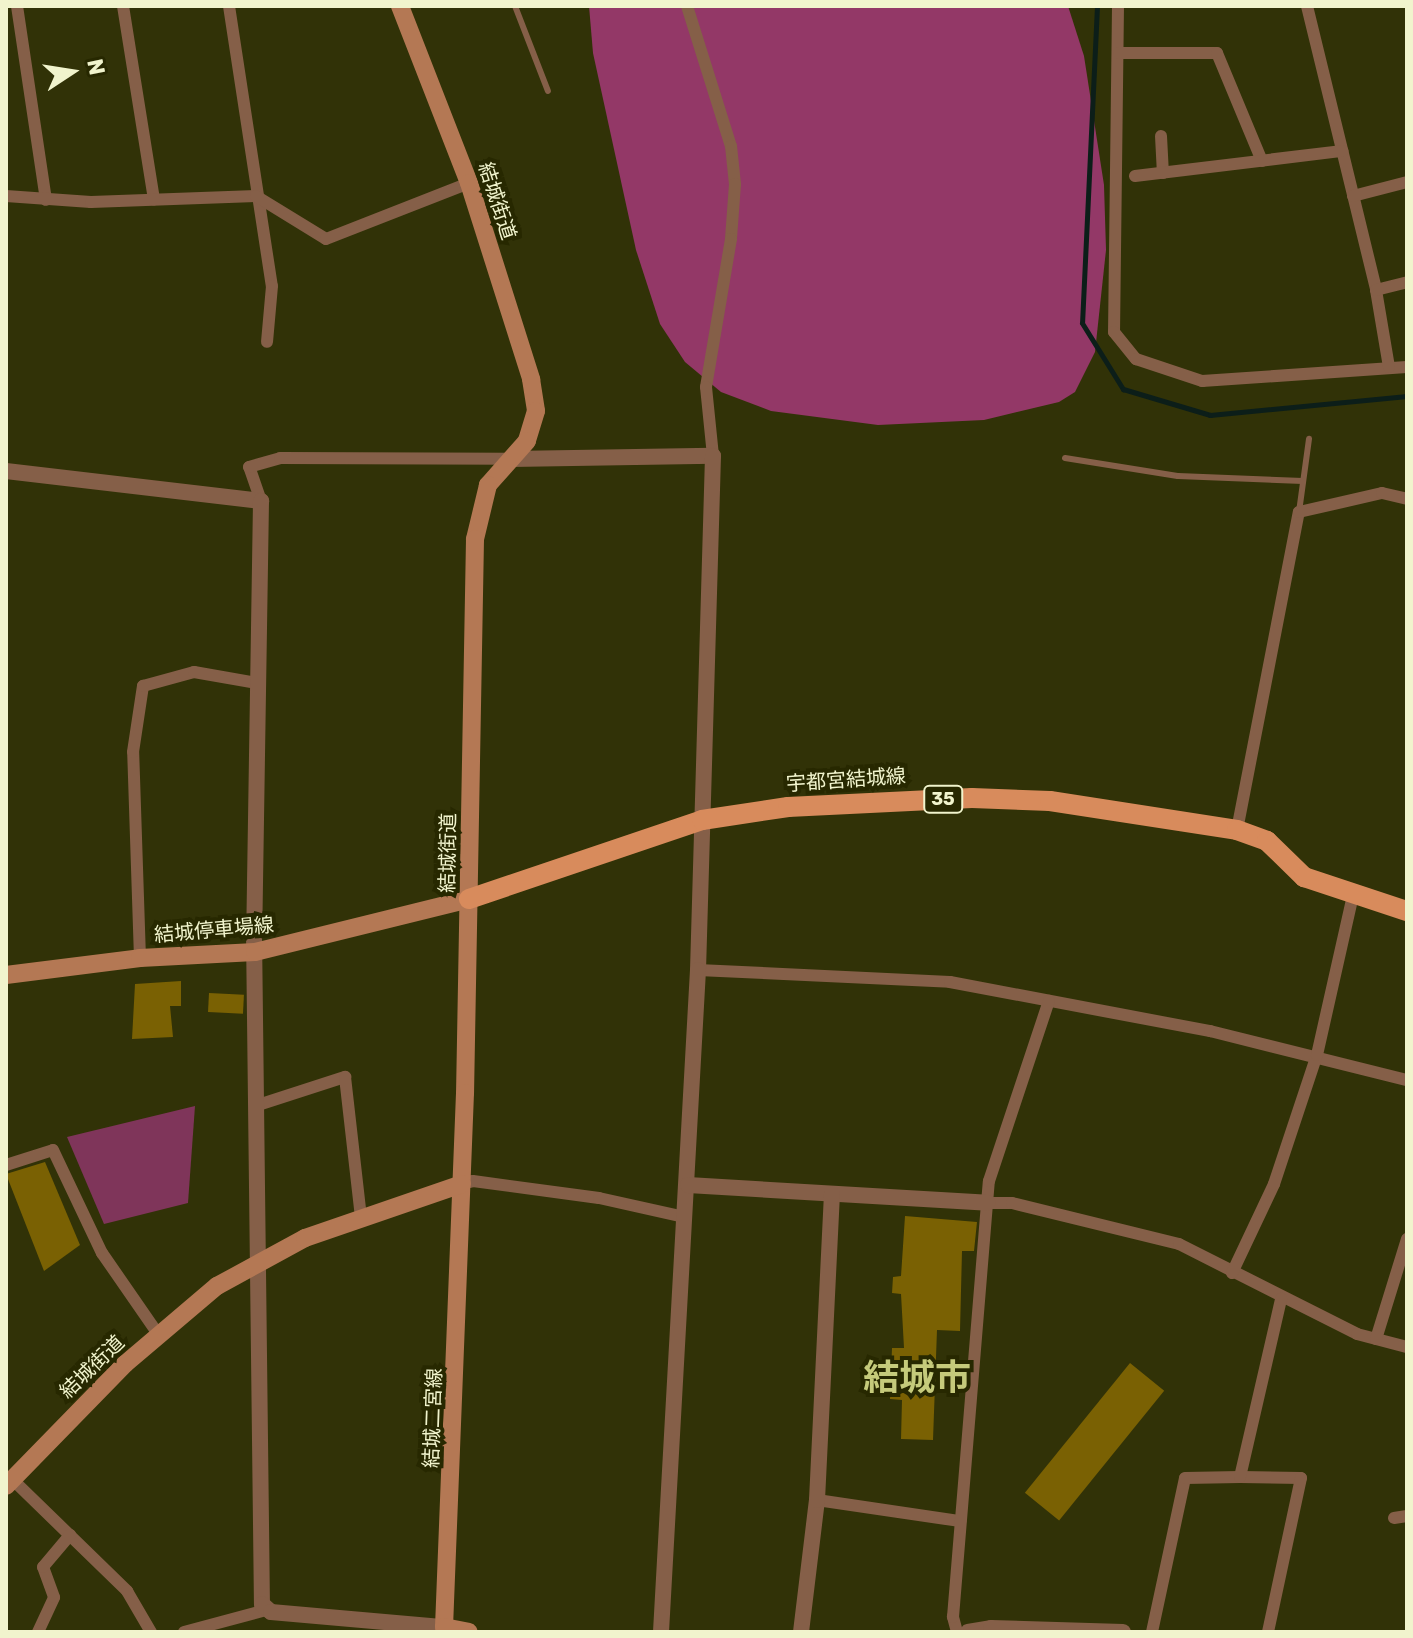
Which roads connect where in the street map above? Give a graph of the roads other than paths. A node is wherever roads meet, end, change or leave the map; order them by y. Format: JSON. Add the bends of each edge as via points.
{"nodes":[{"id":1,"x":17,"y":6,"type":"edge"},
{"id":2,"x":123,"y":6,"type":"edge"},
{"id":3,"x":229,"y":6,"type":"edge"},
{"id":4,"x":400,"y":6,"type":"edge"},
{"id":5,"x":515,"y":6,"type":"edge"},
{"id":6,"x":687,"y":6,"type":"edge"},
{"id":7,"x":1118,"y":6,"type":"edge"},
{"id":8,"x":1307,"y":6,"type":"edge"},
{"id":9,"x":1119,"y":53,"type":"junction"},
{"id":10,"x":548,"y":91,"type":"dead end"},
{"id":11,"x":1161,"y":136,"type":"dead end"},
{"id":12,"x":1342,"y":151,"type":"junction"},
{"id":13,"x":1262,"y":161,"type":"junction"},
{"id":14,"x":1163,"y":173,"type":"junction"},
{"id":15,"x":1135,"y":176,"type":"dead end"},
{"id":16,"x":1407,"y":182,"type":"edge"},
{"id":17,"x":469,"y":183,"type":"junction"},
{"id":18,"x":6,"y":196,"type":"edge"},
{"id":19,"x":256,"y":196,"type":"junction"},
{"id":20,"x":1353,"y":196,"type":"junction"},
{"id":21,"x":46,"y":200,"type":"junction"},
{"id":22,"x":154,"y":200,"type":"junction"},
{"id":23,"x":1407,"y":282,"type":"edge"},
{"id":24,"x":1376,"y":290,"type":"junction"},
{"id":25,"x":267,"y":342,"type":"dead end"},
{"id":26,"x":1389,"y":367,"type":"junction"},
{"id":27,"x":1407,"y":367,"type":"edge"},
{"id":28,"x":1309,"y":439,"type":"dead end"},
{"id":29,"x":713,"y":456,"type":"junction"},
{"id":30,"x":1065,"y":458,"type":"dead end"},
{"id":31,"x":511,"y":459,"type":"junction"},
{"id":32,"x":6,"y":471,"type":"edge"},
{"id":33,"x":1303,"y":481,"type":"junction"},
{"id":34,"x":1407,"y":499,"type":"edge"},
{"id":35,"x":261,"y":501,"type":"junction"},
{"id":36,"x":1299,"y":512,"type":"junction"},
{"id":37,"x":257,"y":683,"type":"junction"},
{"id":38,"x":702,"y":820,"type":"junction"},
{"id":39,"x":1237,"y":830,"type":"junction"},
{"id":40,"x":1353,"y":895,"type":"junction"},
{"id":41,"x":469,"y":899,"type":"junction"},
{"id":42,"x":1407,"y":911,"type":"edge"},
{"id":43,"x":255,"y":952,"type":"junction"},
{"id":44,"x":140,"y":958,"type":"junction"},
{"id":45,"x":698,"y":970,"type":"junction"},
{"id":46,"x":6,"y":975,"type":"edge"},
{"id":47,"x":1049,"y":1001,"type":"junction"},
{"id":48,"x":1317,"y":1055,"type":"junction"},
{"id":49,"x":1407,"y":1080,"type":"edge"},
{"id":50,"x":255,"y":1106,"type":"junction"},
{"id":51,"x":6,"y":1165,"type":"edge"},
{"id":52,"x":462,"y":1184,"type":"junction"},
{"id":53,"x":688,"y":1185,"type":"junction"},
{"id":54,"x":832,"y":1194,"type":"junction"},
{"id":55,"x":987,"y":1203,"type":"junction"},
{"id":56,"x":361,"y":1217,"type":"junction"},
{"id":57,"x":685,"y":1217,"type":"junction"},
{"id":58,"x":1407,"y":1239,"type":"edge"},
{"id":59,"x":257,"y":1262,"type":"junction"},
{"id":60,"x":1232,"y":1273,"type":"junction"},
{"id":61,"x":1281,"y":1299,"type":"junction"},
{"id":62,"x":158,"y":1334,"type":"junction"},
{"id":63,"x":1376,"y":1339,"type":"junction"},
{"id":64,"x":1407,"y":1347,"type":"edge"},
{"id":65,"x":1240,"y":1477,"type":"junction"},
{"id":66,"x":9,"y":1482,"type":"edge"},
{"id":67,"x":817,"y":1500,"type":"junction"},
{"id":68,"x":960,"y":1521,"type":"junction"},
{"id":69,"x":70,"y":1535,"type":"junction"},
{"id":70,"x":266,"y":1610,"type":"junction"},
{"id":71,"x":348,"y":1625,"type":"edge"},
{"id":72,"x":435,"y":1628,"type":"edge"},
{"id":73,"x":38,"y":1632,"type":"edge"},
{"id":74,"x":151,"y":1632,"type":"edge"},
{"id":75,"x":184,"y":1632,"type":"edge"},
{"id":76,"x":469,"y":1632,"type":"edge"},
{"id":77,"x":661,"y":1632,"type":"edge"},
{"id":78,"x":801,"y":1632,"type":"edge"},
{"id":79,"x":957,"y":1632,"type":"edge"},
{"id":80,"x":968,"y":1632,"type":"edge"},
{"id":81,"x":1123,"y":1632,"type":"edge"},
{"id":82,"x":1152,"y":1632,"type":"edge"},
{"id":83,"x":1268,"y":1632,"type":"edge"}],
"edges":[{"from":1,"to":21,"type":"street"},
{"from":2,"to":22,"type":"street"},
{"from":3,"to":19,"type":"street"},
{"from":4,"to":17,"type":"main road","name":"結城街道"},
{"from":5,"to":10,"type":"lane"},
{"from":6,"to":29,"type":"street","via":[[720,106],[735,184],[706,387]]},
{"from":7,"to":9,"type":"street"},
{"from":8,"to":12,"type":"street"},
{"from":9,"to":13,"type":"street","via":[[1217,53]]},
{"from":9,"to":26,"type":"street","via":[[1114,332],[1136,359],[1202,381]]},
{"from":11,"to":14,"type":"street"},
{"from":12,"to":13,"type":"street"},
{"from":12,"to":20,"type":"street"},
{"from":13,"to":14,"type":"street"},
{"from":14,"to":15,"type":"street"},
{"from":16,"to":20,"type":"street"},
{"from":17,"to":19,"type":"street","via":[[326,239]]},
{"from":17,"to":31,"type":"main road","name":"結城街道","via":[[531,379],[536,411],[527,441]]},
{"from":18,"to":21,"type":"street"},
{"from":19,"to":22,"type":"street"},
{"from":19,"to":25,"type":"street","via":[[272,286]]},
{"from":20,"to":24,"type":"street"},
{"from":21,"to":22,"type":"street"},
{"from":23,"to":24,"type":"street"},
{"from":24,"to":26,"type":"street"},
{"from":26,"to":27,"type":"street"},
{"from":28,"to":33,"type":"lane"},
{"from":29,"to":31,"type":"street"},
{"from":29,"to":38,"type":"street"},
{"from":30,"to":33,"type":"lane","via":[[1178,476]]},
{"from":31,"to":35,"type":"street","via":[[280,458],[249,467]]},
{"from":31,"to":41,"type":"main road","name":"結城街道","via":[[488,485],[475,539]]},
{"from":32,"to":35,"type":"street"},
{"from":33,"to":36,"type":"lane"},
{"from":34,"to":36,"type":"street","via":[[1382,493]]},
{"from":35,"to":37,"type":"street"},
{"from":36,"to":39,"type":"street"},
{"from":37,"to":43,"type":"street"},
{"from":37,"to":44,"type":"street","via":[[194,672],[143,686],[133,752]]},
{"from":38,"to":39,"type":"main road","name":"宇都宮結城線","number":"35","via":[[788,807],[972,798],[1050,801]]},
{"from":38,"to":41,"type":"main road","name":"宇都宮結城線","number":"35"},
{"from":38,"to":45,"type":"street"},
{"from":39,"to":40,"type":"main road","name":"宇都宮結城線","number":"35","via":[[1267,841],[1304,877]]},
{"from":40,"to":42,"type":"main road","name":"宇都宮結城線","number":"35"},
{"from":40,"to":48,"type":"street"},
{"from":41,"to":43,"type":"main road","name":"結城停車場線"},
{"from":41,"to":52,"type":"main road","name":"結城街道"},
{"from":43,"to":44,"type":"main road","name":"結城停車場線"},
{"from":43,"to":50,"type":"street"},
{"from":44,"to":46,"type":"main road","name":"結城停車場線"},
{"from":45,"to":47,"type":"street","via":[[888,976]]},
{"from":45,"to":53,"type":"street"},
{"from":47,"to":48,"type":"street"},
{"from":47,"to":55,"type":"street"},
{"from":48,"to":49,"type":"street"},
{"from":48,"to":60,"type":"street","via":[[1274,1184]]},
{"from":50,"to":56,"type":"street","via":[[345,1077]]},
{"from":50,"to":59,"type":"street"},
{"from":51,"to":62,"type":"street","via":[[53,1150],[102,1253]]},
{"from":52,"to":56,"type":"main road","name":"結城街道"},
{"from":52,"to":57,"type":"street","via":[[473,1181],[599,1198]]},
{"from":52,"to":72,"type":"main road","name":"結城二宮線"},
{"from":53,"to":54,"type":"street"},
{"from":53,"to":57,"type":"street"},
{"from":54,"to":55,"type":"street"},
{"from":54,"to":67,"type":"street"},
{"from":55,"to":60,"type":"street","via":[[1012,1203],[1179,1244]]},
{"from":55,"to":68,"type":"street"},
{"from":56,"to":59,"type":"main road","name":"結城街道"},
{"from":57,"to":77,"type":"street"},
{"from":58,"to":63,"type":"street"},
{"from":59,"to":62,"type":"main road","name":"結城街道"},
{"from":59,"to":70,"type":"street"},
{"from":60,"to":61,"type":"street"},
{"from":61,"to":63,"type":"street"},
{"from":61,"to":65,"type":"street"},
{"from":62,"to":66,"type":"main road","name":"結城街道"},
{"from":63,"to":64,"type":"street"},
{"from":65,"to":82,"type":"street","via":[[1185,1478]]},
{"from":65,"to":83,"type":"street","via":[[1301,1478]]},
{"from":66,"to":69,"type":"street"},
{"from":67,"to":68,"type":"street"},
{"from":67,"to":78,"type":"street"},
{"from":68,"to":79,"type":"street","via":[[953,1617]]},
{"from":69,"to":73,"type":"street","via":[[43,1567],[54,1597]]},
{"from":69,"to":74,"type":"street","via":[[127,1591]]},
{"from":70,"to":71,"type":"street"},
{"from":70,"to":75,"type":"street"},
{"from":71,"to":72,"type":"street"},
{"from":72,"to":76,"type":"main road"},
{"from":80,"to":81,"type":"street"}]}
